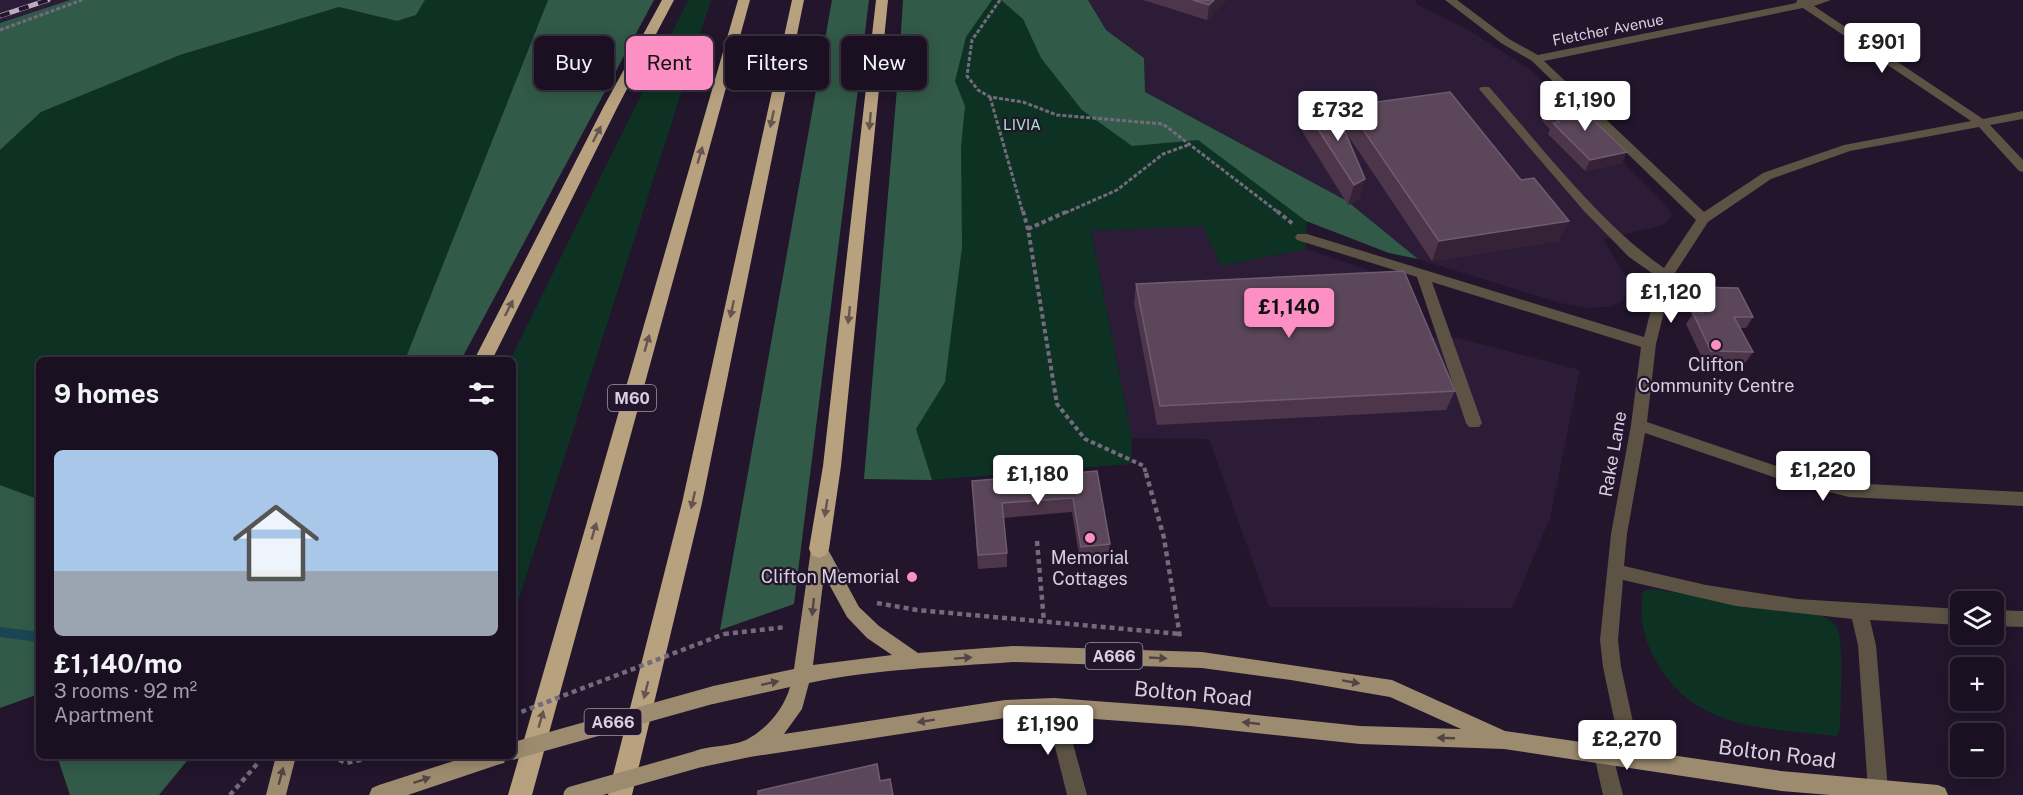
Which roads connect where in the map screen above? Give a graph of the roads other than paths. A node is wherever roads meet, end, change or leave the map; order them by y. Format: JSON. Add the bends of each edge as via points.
{"nodes":[{"id":1,"x":668,"y":0,"type":"edge"},
{"id":2,"x":744,"y":0,"type":"edge"},
{"id":3,"x":798,"y":0,"type":"edge"},
{"id":4,"x":882,"y":0,"type":"edge"},
{"id":5,"x":1450,"y":0,"type":"edge"},
{"id":6,"x":1826,"y":0,"type":"edge"},
{"id":7,"x":1802,"y":2,"type":"edge"},
{"id":8,"x":1536,"y":59,"type":"junction"},
{"id":9,"x":1485,"y":89,"type":"dead end"},
{"id":10,"x":2023,"y":115,"type":"edge"},
{"id":11,"x":1983,"y":124,"type":"junction"},
{"id":12,"x":2023,"y":168,"type":"edge"},
{"id":13,"x":1703,"y":219,"type":"junction"},
{"id":14,"x":1307,"y":239,"type":"road end"},
{"id":15,"x":1423,"y":275,"type":"junction"},
{"id":16,"x":1666,"y":276,"type":"junction"},
{"id":17,"x":1649,"y":344,"type":"junction"},
{"id":18,"x":485,"y":357,"type":"edge"},
{"id":19,"x":1474,"y":423,"type":"dead end"},
{"id":20,"x":1638,"y":425,"type":"junction"},
{"id":21,"x":2023,"y":499,"type":"edge"},
{"id":22,"x":819,"y":549,"type":"junction"},
{"id":23,"x":1615,"y":571,"type":"junction"},
{"id":24,"x":1859,"y":612,"type":"junction"},
{"id":25,"x":1950,"y":617,"type":"edge"},
{"id":26,"x":2004,"y":619,"type":"edge"},
{"id":27,"x":2023,"y":620,"type":"edge"},
{"id":28,"x":916,"y":661,"type":"junction"},
{"id":29,"x":802,"y":677,"type":"junction"},
{"id":30,"x":1054,"y":707,"type":"junction"},
{"id":31,"x":1504,"y":740,"type":"junction"},
{"id":32,"x":750,"y":748,"type":"junction"},
{"id":33,"x":516,"y":750,"type":"edge"},
{"id":34,"x":1604,"y":755,"type":"junction"},
{"id":35,"x":285,"y":759,"type":"edge"},
{"id":36,"x":487,"y":759,"type":"edge"},
{"id":37,"x":1631,"y":759,"type":"junction"},
{"id":38,"x":1783,"y":788,"type":"edge"},
{"id":39,"x":1878,"y":790,"type":"junction"},
{"id":40,"x":276,"y":795,"type":"edge"},
{"id":41,"x":379,"y":795,"type":"edge"},
{"id":42,"x":520,"y":795,"type":"edge"},
{"id":43,"x":572,"y":795,"type":"edge"},
{"id":44,"x":620,"y":795,"type":"edge"},
{"id":45,"x":1077,"y":795,"type":"edge"},
{"id":46,"x":1613,"y":795,"type":"edge"},
{"id":47,"x":1938,"y":795,"type":"edge"}],
"edges":[{"from":18,"to":1,"type":"highway","one_way":true},
{"from":42,"to":2,"type":"highway","number":"M60","one_way":true},
{"from":3,"to":44,"type":"highway","one_way":true,"via":[[692,503]]},
{"from":4,"to":22,"type":"highway","one_way":true,"via":[[834,454]]},
{"from":5,"to":8,"type":"street"},
{"from":6,"to":7,"type":"street","name":"Fletcher Avenue"},
{"from":7,"to":8,"type":"street","name":"Fletcher Avenue"},
{"from":7,"to":11,"type":"street"},
{"from":8,"to":13,"type":"street"},
{"from":9,"to":16,"type":"street","via":[[1634,254]]},
{"from":10,"to":11,"type":"street","name":"Rake Lane"},
{"from":11,"to":12,"type":"street"},
{"from":11,"to":13,"type":"street","name":"Rake Lane","via":[[1848,148],[1767,176]]},
{"from":13,"to":16,"type":"street","name":"Rake Lane"},
{"from":14,"to":15,"type":"street"},
{"from":15,"to":17,"type":"street"},
{"from":15,"to":19,"type":"street"},
{"from":16,"to":17,"type":"street","name":"Rake Lane"},
{"from":17,"to":20,"type":"street","name":"Rake Lane"},
{"from":20,"to":21,"type":"street","via":[[1785,475],[1849,490]]},
{"from":20,"to":23,"type":"street","name":"Rake Lane"},
{"from":22,"to":28,"type":"main road","via":[[858,618]]},
{"from":22,"to":29,"type":"main road","one_way":true},
{"from":23,"to":24,"type":"street","via":[[1729,597]]},
{"from":23,"to":37,"type":"street","name":"Rake Lane","via":[[1612,666]]},
{"from":24,"to":25,"type":"street"},
{"from":24,"to":39,"type":"street","via":[[1867,645]]},
{"from":26,"to":27,"type":"street"},
{"from":28,"to":29,"type":"main road","name":"Bolton Road","number":"A666","via":[[830,670]]},
{"from":28,"to":31,"type":"main road","name":"Bolton Road","number":"A666","one_way":true,"via":[[1013,654],[1184,659],[1291,672],[1392,689]]},
{"from":29,"to":32,"type":"main road","via":[[795,703],[777,728]]},
{"from":33,"to":29,"type":"main road","name":"Bolton Road","number":"A666","one_way":true,"bridge":true,"via":[[713,695]]},
{"from":31,"to":30,"type":"main road","name":"Bolton Road","number":"A666","one_way":true,"via":[[1360,735]]},
{"from":30,"to":32,"type":"main road","name":"Bolton Road","number":"A666","one_way":true,"via":[[1005,709]]},
{"from":30,"to":45,"type":"street"},
{"from":31,"to":34,"type":"main road","name":"Bolton Road","number":"A666"},
{"from":32,"to":43,"type":"main road","name":"Bolton Road","number":"A666","bridge":true},
{"from":34,"to":37,"type":"main road","name":"Bolton Road","number":"A666"},
{"from":34,"to":46,"type":"street"},
{"from":40,"to":35,"type":"main road","one_way":true},
{"from":41,"to":36,"type":"main road","one_way":true},
{"from":37,"to":38,"type":"main road","name":"Bolton Road","number":"A666"},
{"from":38,"to":39,"type":"main road","name":"Bolton Road","number":"A666"},
{"from":39,"to":47,"type":"main road","name":"Bolton Road","number":"A666"}]}
